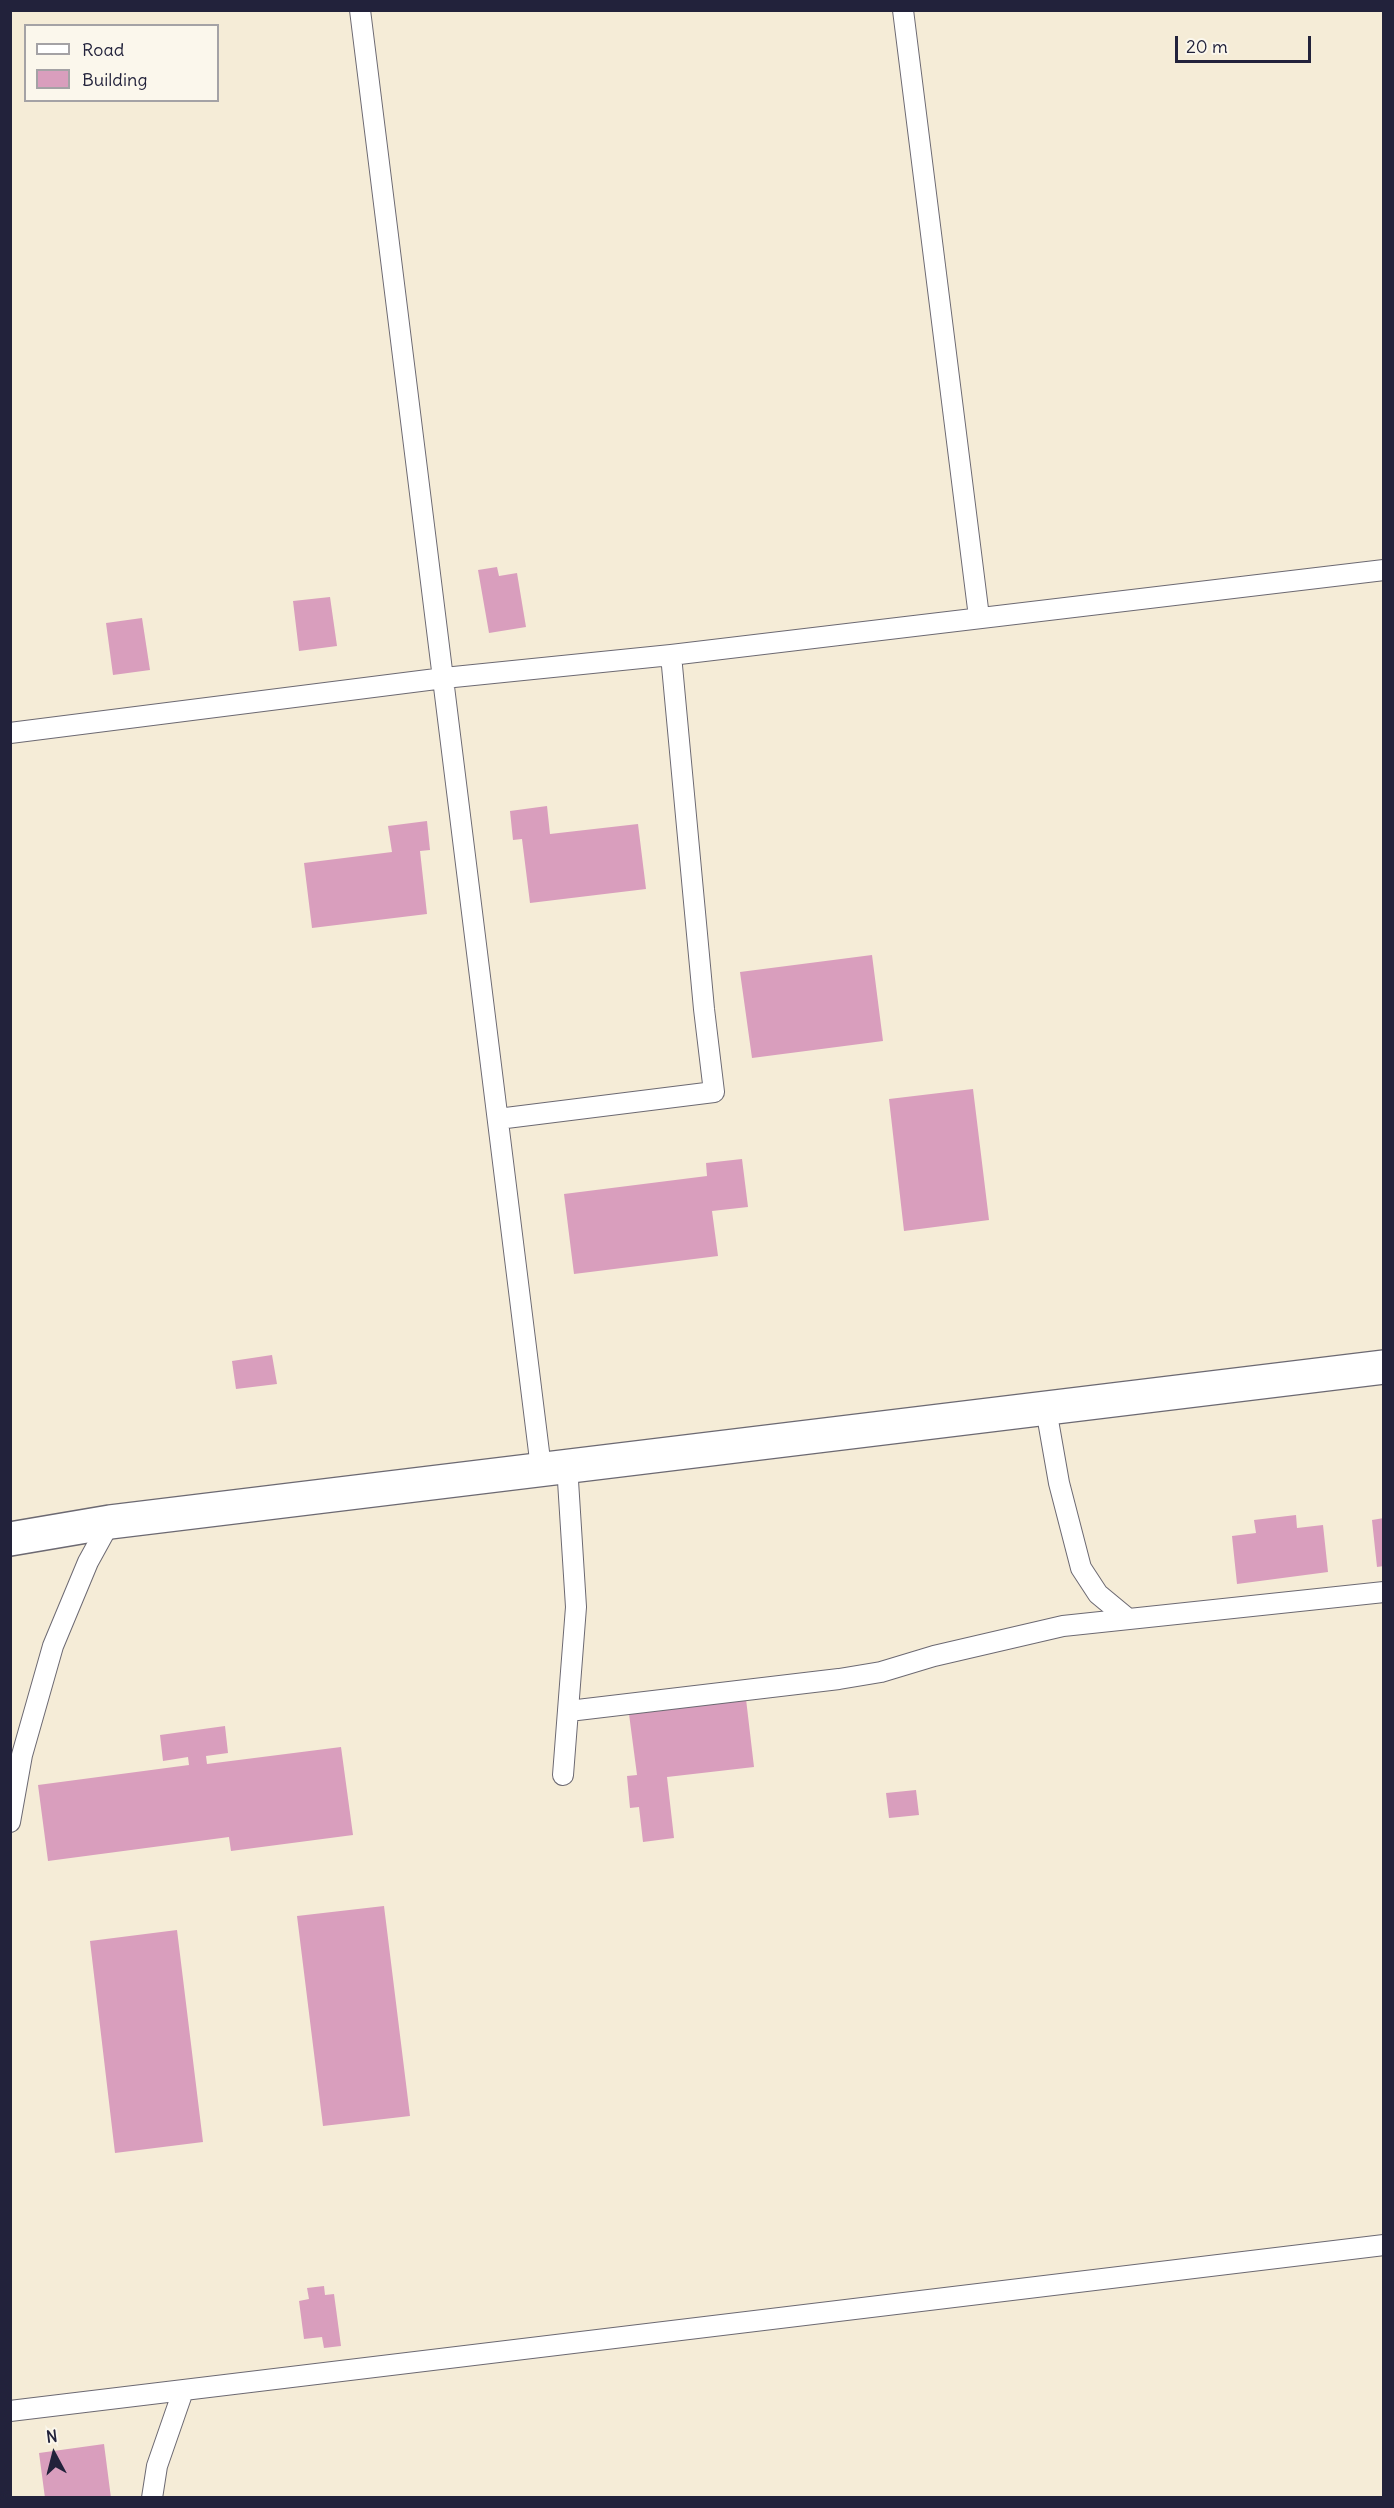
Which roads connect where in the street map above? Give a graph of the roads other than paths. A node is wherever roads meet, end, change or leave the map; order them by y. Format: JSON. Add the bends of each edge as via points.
{"nodes":[{"id":1,"x":360,"y":10,"type":"edge"},
{"id":2,"x":903,"y":10,"type":"edge"},
{"id":3,"x":1383,"y":570,"type":"edge"},
{"id":4,"x":979,"y":617,"type":"junction"},
{"id":5,"x":671,"y":655,"type":"junction"},
{"id":6,"x":444,"y":678,"type":"junction"},
{"id":7,"x":10,"y":733,"type":"edge"},
{"id":8,"x":498,"y":1119,"type":"junction"},
{"id":9,"x":1383,"y":1367,"type":"edge"},
{"id":10,"x":1046,"y":1409,"type":"junction"},
{"id":11,"x":554,"y":1466,"type":"junction"},
{"id":12,"x":110,"y":1522,"type":"junction"},
{"id":13,"x":10,"y":1539,"type":"edge"},
{"id":14,"x":1383,"y":1592,"type":"edge"},
{"id":15,"x":1127,"y":1618,"type":"junction"},
{"id":16,"x":569,"y":1711,"type":"junction"},
{"id":17,"x":563,"y":1775,"type":"dead end"},
{"id":18,"x":10,"y":1822,"type":"edge"},
{"id":19,"x":1383,"y":2245,"type":"edge"},
{"id":20,"x":183,"y":2391,"type":"junction"},
{"id":21,"x":10,"y":2411,"type":"edge"},
{"id":22,"x":152,"y":2498,"type":"edge"}],
"edges":[{"from":1,"to":6,"type":"lane"},
{"from":2,"to":4,"type":"lane"},
{"from":3,"to":4,"type":"lane"},
{"from":4,"to":5,"type":"lane"},
{"from":5,"to":6,"type":"lane"},
{"from":5,"to":8,"type":"lane","via":[[714,1092]]},
{"from":6,"to":7,"type":"lane"},
{"from":6,"to":8,"type":"lane"},
{"from":8,"to":11,"type":"lane"},
{"from":9,"to":10,"type":"street"},
{"from":10,"to":11,"type":"street"},
{"from":10,"to":15,"type":"lane","via":[[1059,1483],[1081,1568],[1098,1594]]},
{"from":11,"to":12,"type":"street"},
{"from":11,"to":16,"type":"lane","via":[[576,1607]]},
{"from":12,"to":13,"type":"street"},
{"from":12,"to":18,"type":"lane","via":[[52,1646],[22,1755]]},
{"from":14,"to":15,"type":"lane"},
{"from":15,"to":16,"type":"lane","via":[[1017,1635],[881,1672],[839,1679]]},
{"from":16,"to":17,"type":"lane"},
{"from":19,"to":20,"type":"lane"},
{"from":20,"to":21,"type":"lane"},
{"from":20,"to":22,"type":"lane","via":[[157,2466]]}]}
